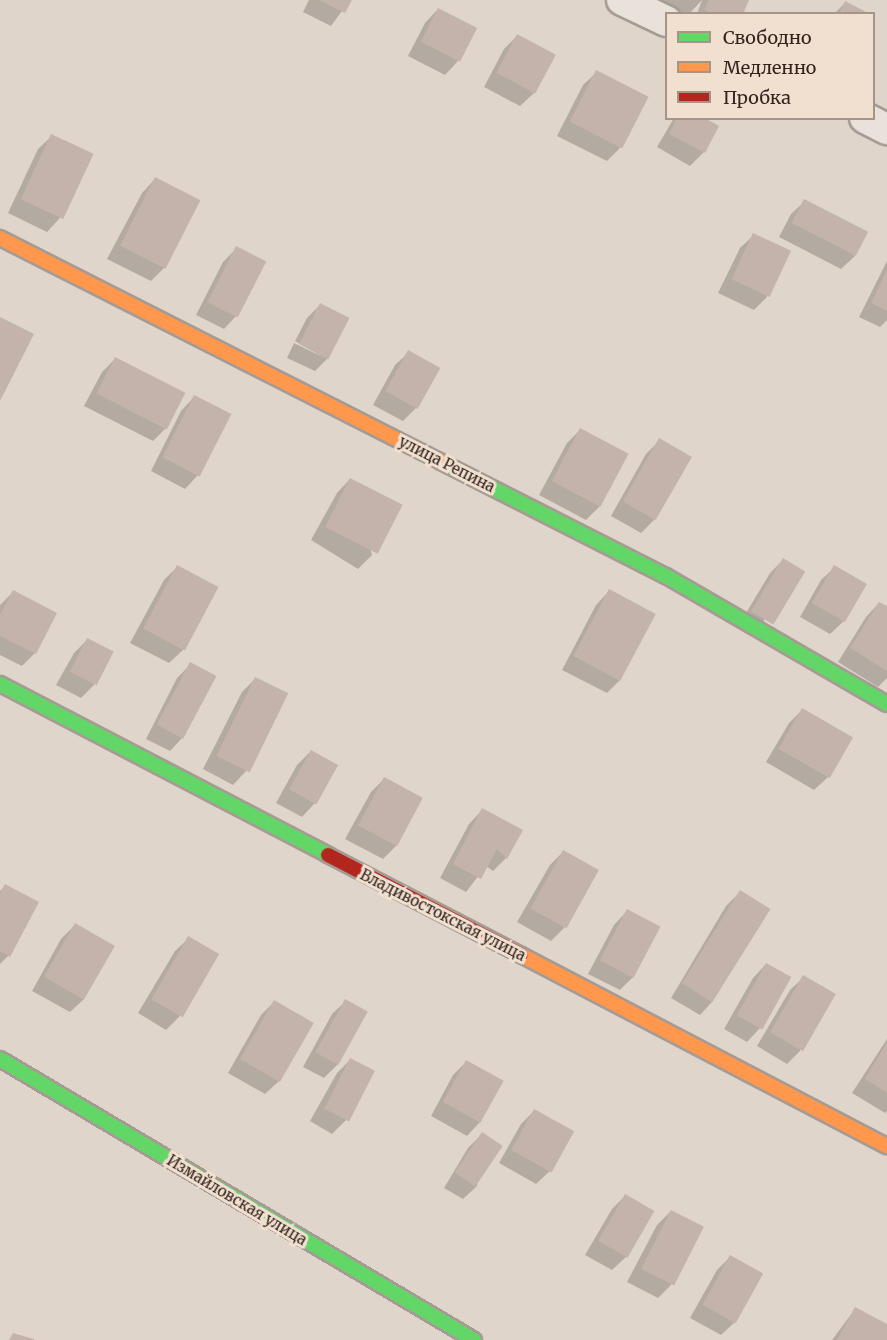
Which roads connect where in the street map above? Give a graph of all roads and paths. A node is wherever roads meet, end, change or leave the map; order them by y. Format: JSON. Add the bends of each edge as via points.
{"nodes":[{"id":1,"x":622,"y":0,"type":"edge"},
{"id":2,"x":665,"y":21,"type":"edge"},
{"id":3,"x":869,"y":120,"type":"edge"},
{"id":4,"x":887,"y":129,"type":"edge"},
{"id":5,"x":0,"y":238,"type":"edge"},
{"id":6,"x":0,"y":684,"type":"edge"},
{"id":7,"x":887,"y":704,"type":"edge"},
{"id":8,"x":0,"y":1059,"type":"edge"},
{"id":9,"x":887,"y":1146,"type":"edge"},
{"id":10,"x":474,"y":1340,"type":"edge"}],
"edges":[{"from":1,"to":2,"type":"street"},
{"from":3,"to":4,"type":"street"},
{"from":5,"to":7,"type":"street","name":"улица Репина","via":[[666,576]]},
{"from":6,"to":9,"type":"street","name":"Владивостокская улица"},
{"from":8,"to":10,"type":"street","name":"Измайловская улица"}]}
